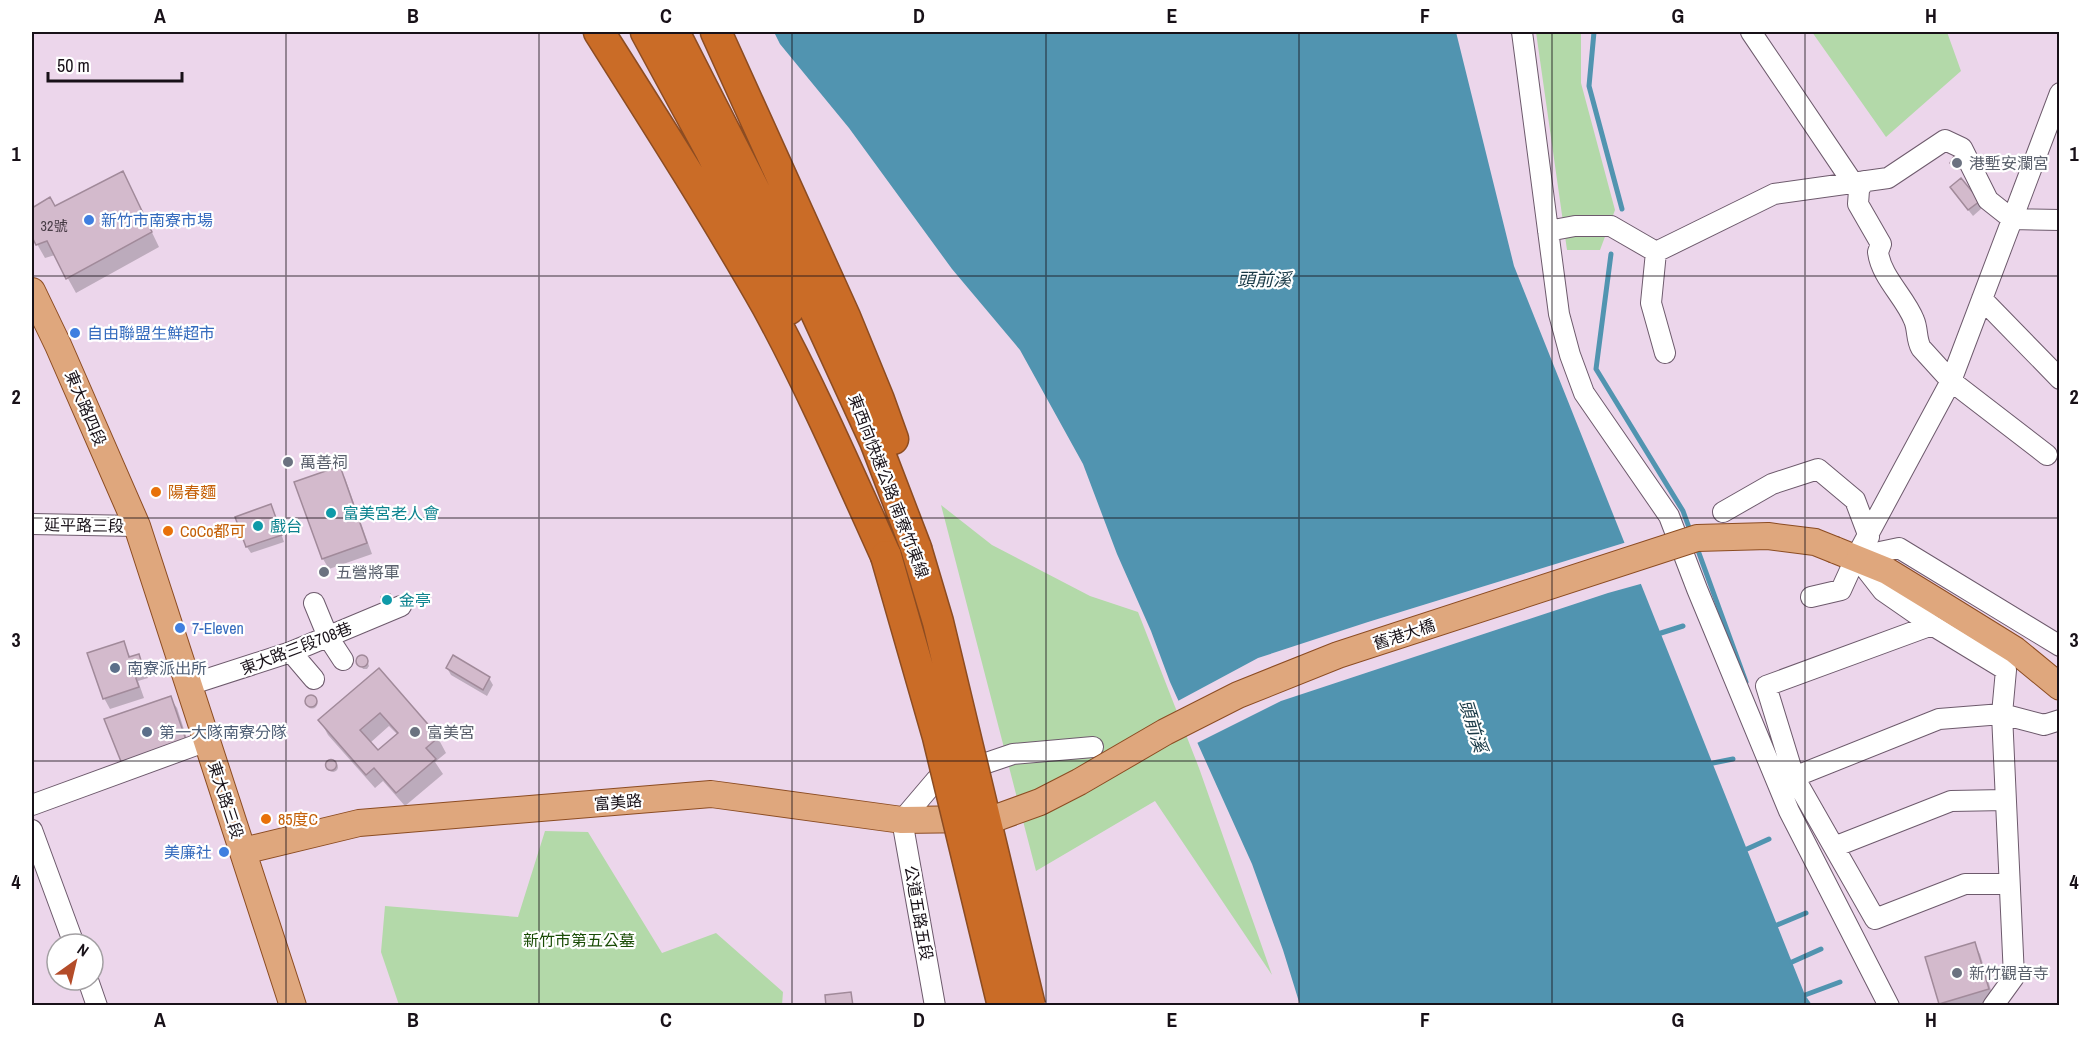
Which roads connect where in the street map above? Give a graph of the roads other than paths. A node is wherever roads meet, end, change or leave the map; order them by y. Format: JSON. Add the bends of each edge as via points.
{"nodes":[{"id":1,"x":599,"y":32,"type":"edge"},
{"id":2,"x":646,"y":32,"type":"edge"},
{"id":3,"x":674,"y":32,"type":"edge"},
{"id":4,"x":716,"y":32,"type":"edge"},
{"id":5,"x":1522,"y":32,"type":"edge"},
{"id":6,"x":1750,"y":32,"type":"edge"},
{"id":7,"x":2060,"y":93,"type":"edge"},
{"id":8,"x":1858,"y":182,"type":"junction"},
{"id":9,"x":2012,"y":219,"type":"junction"},
{"id":10,"x":2060,"y":220,"type":"edge"},
{"id":11,"x":1548,"y":231,"type":"junction"},
{"id":12,"x":1656,"y":252,"type":"junction"},
{"id":13,"x":32,"y":291,"type":"edge"},
{"id":14,"x":1982,"y":299,"type":"junction"},
{"id":15,"x":1665,"y":353,"type":"dead end"},
{"id":16,"x":2060,"y":380,"type":"edge"},
{"id":17,"x":1952,"y":381,"type":"junction"},
{"id":18,"x":2047,"y":455,"type":"dead end"},
{"id":19,"x":1723,"y":512,"type":"dead end"},
{"id":20,"x":32,"y":524,"type":"edge"},
{"id":21,"x":137,"y":526,"type":"junction"},
{"id":22,"x":916,"y":548,"type":"junction"},
{"id":23,"x":1853,"y":548,"type":"junction"},
{"id":24,"x":886,"y":556,"type":"junction"},
{"id":25,"x":1811,"y":597,"type":"dead end"},
{"id":26,"x":314,"y":603,"type":"dead end"},
{"id":27,"x":401,"y":606,"type":"dead end"},
{"id":28,"x":1932,"y":626,"type":"junction"},
{"id":29,"x":328,"y":637,"type":"junction"},
{"id":30,"x":2060,"y":646,"type":"edge"},
{"id":31,"x":291,"y":652,"type":"junction"},
{"id":32,"x":343,"y":660,"type":"dead end"},
{"id":33,"x":314,"y":679,"type":"dead end"},
{"id":34,"x":189,"y":685,"type":"junction"},
{"id":35,"x":2060,"y":687,"type":"edge"},
{"id":36,"x":2001,"y":714,"type":"junction"},
{"id":37,"x":2060,"y":720,"type":"edge"},
{"id":38,"x":207,"y":741,"type":"junction"},
{"id":39,"x":1093,"y":747,"type":"dead end"},
{"id":40,"x":1794,"y":777,"type":"junction"},
{"id":41,"x":2005,"y":800,"type":"junction"},
{"id":42,"x":32,"y":805,"type":"edge"},
{"id":43,"x":996,"y":818,"type":"joint"},
{"id":44,"x":902,"y":820,"type":"junction"},
{"id":45,"x":32,"y":830,"type":"edge"},
{"id":46,"x":1834,"y":847,"type":"junction"},
{"id":47,"x":243,"y":851,"type":"junction"},
{"id":48,"x":2009,"y":884,"type":"junction"},
{"id":49,"x":70,"y":932,"type":"edge"},
{"id":50,"x":293,"y":1005,"type":"edge"},
{"id":51,"x":935,"y":1005,"type":"edge"},
{"id":52,"x":1003,"y":1005,"type":"edge"},
{"id":53,"x":1030,"y":1005,"type":"edge"},
{"id":54,"x":1889,"y":1005,"type":"edge"},
{"id":55,"x":1993,"y":1005,"type":"edge"}],
"edges":[{"from":1,"to":24,"type":"highway","via":[[766,306],[823,415]]},
{"from":2,"to":24,"type":"highway","name":"東西向快速公路 南寮竹東線","via":[[710,150],[808,348]]},
{"from":3,"to":22,"type":"highway","name":"東西向快速公路 南寮竹東線","via":[[808,295],[875,441]]},
{"from":4,"to":22,"type":"highway","via":[[879,400],[909,487]]},
{"from":5,"to":11,"type":"street"},
{"from":6,"to":8,"type":"street"},
{"from":7,"to":9,"type":"street"},
{"from":8,"to":9,"type":"street","via":[[1888,178],[1945,140],[1962,148],[1988,200]]},
{"from":8,"to":12,"type":"street","via":[[1774,194]]},
{"from":8,"to":17,"type":"street","via":[[1858,204],[1881,244],[1878,252],[1882,266],[1913,317],[1917,342]]},
{"from":9,"to":10,"type":"street"},
{"from":9,"to":14,"type":"street"},
{"from":11,"to":12,"type":"street","via":[[1611,226]]},
{"from":11,"to":54,"type":"street","via":[[1559,314],[1584,393],[1669,516],[1789,811]]},
{"from":12,"to":15,"type":"street","via":[[1651,303]]},
{"from":13,"to":21,"type":"main road","name":"東大路四段"},
{"from":14,"to":16,"type":"street"},
{"from":14,"to":17,"type":"street"},
{"from":17,"to":18,"type":"street"},
{"from":17,"to":23,"type":"street"},
{"from":19,"to":23,"type":"street","via":[[1772,484],[1818,469],[1855,500]]},
{"from":20,"to":21,"type":"street","name":"延平路三段"},
{"from":21,"to":34,"type":"main road","name":"東大路三段"},
{"from":22,"to":53,"type":"highway","name":"東西向快速公路 南寮竹東線","bridge":true,"via":[[938,622]]},
{"from":23,"to":25,"type":"street","via":[[1841,590]]},
{"from":23,"to":28,"type":"street","via":[[1883,591]]},
{"from":23,"to":30,"type":"street","via":[[1899,548]]},
{"from":23,"to":35,"type":"main road","name":"舊港大橋","via":[[2015,650]]},
{"from":23,"to":43,"type":"main road","name":"舊港大橋","bridge":true,"via":[[1768,537],[1697,538],[1338,655],[1248,691],[1040,802]]},
{"from":24,"to":52,"type":"highway","name":"東西向快速公路 南寮竹東線","bridge":true,"via":[[938,737]]},
{"from":26,"to":29,"type":"street"},
{"from":27,"to":29,"type":"street","name":"東大路三段708巷"},
{"from":28,"to":36,"type":"street","via":[[2006,670]]},
{"from":28,"to":40,"type":"street","via":[[1766,686]]},
{"from":29,"to":31,"type":"street","name":"東大路三段708巷"},
{"from":29,"to":32,"type":"street"},
{"from":31,"to":33,"type":"street"},
{"from":31,"to":34,"type":"street","name":"東大路三段708巷"},
{"from":34,"to":38,"type":"main road","name":"東大路三段"},
{"from":36,"to":37,"type":"street","via":[[2044,725]]},
{"from":36,"to":40,"type":"street","via":[[1940,719]]},
{"from":36,"to":41,"type":"street"},
{"from":38,"to":42,"type":"street"},
{"from":38,"to":47,"type":"main road","name":"東大路三段"},
{"from":39,"to":44,"type":"street","via":[[1013,754],[936,780]]},
{"from":40,"to":46,"type":"street"},
{"from":41,"to":46,"type":"street","via":[[1951,801]]},
{"from":41,"to":48,"type":"street"},
{"from":43,"to":44,"type":"main road","name":"富美路"},
{"from":44,"to":47,"type":"main road","name":"富美路","via":[[711,794],[359,823]]},
{"from":44,"to":51,"type":"street","name":"公道五路五段"},
{"from":45,"to":49,"type":"street"},
{"from":46,"to":48,"type":"street","via":[[1875,919],[1965,884]]},
{"from":47,"to":50,"type":"main road","name":"東大路三段"},
{"from":48,"to":55,"type":"street","via":[[2014,977]]}]}
